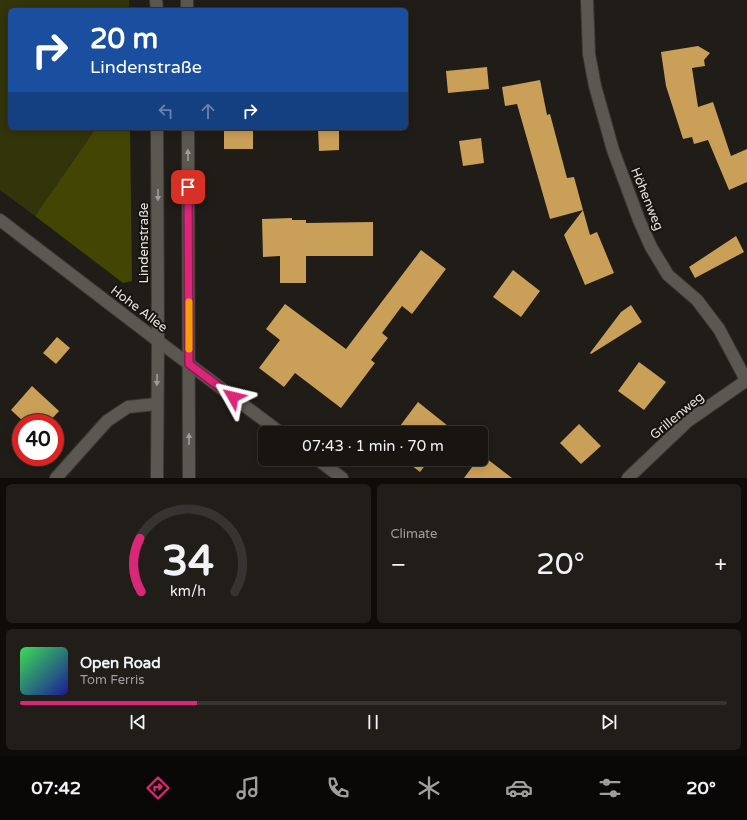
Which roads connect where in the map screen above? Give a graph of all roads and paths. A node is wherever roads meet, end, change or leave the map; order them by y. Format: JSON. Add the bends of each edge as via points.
{"nodes":[{"id":1,"x":586,"y":0,"type":"edge"},
{"id":2,"x":157,"y":130,"type":"edge"},
{"id":3,"x":188,"y":130,"type":"edge"},
{"id":4,"x":0,"y":220,"type":"edge"},
{"id":5,"x":158,"y":341,"type":"junction"},
{"id":6,"x":189,"y":364,"type":"junction"},
{"id":7,"x":747,"y":380,"type":"edge"},
{"id":8,"x":156,"y":404,"type":"junction"},
{"id":9,"x":272,"y":426,"type":"edge"},
{"id":10,"x":326,"y":466,"type":"edge"},
{"id":11,"x":56,"y":478,"type":"edge"},
{"id":12,"x":156,"y":478,"type":"edge"},
{"id":13,"x":189,"y":478,"type":"edge"},
{"id":14,"x":342,"y":478,"type":"edge"},
{"id":15,"x":628,"y":478,"type":"edge"}],
"edges":[{"from":1,"to":7,"type":"street","name":"Höhenweg","via":[[595,86],[612,150],[639,220],[668,275],[698,300],[719,329]]},
{"from":2,"to":5,"type":"street","name":"Lindenstraße","one_way":true},
{"from":6,"to":3,"type":"street","one_way":true},
{"from":4,"to":5,"type":"street","name":"Hohe Allee"},
{"from":5,"to":6,"type":"street","name":"Hohe Allee"},
{"from":5,"to":8,"type":"street","name":"Lindenstraße","one_way":true},
{"from":6,"to":9,"type":"street","name":"Hohe Allee"},
{"from":13,"to":6,"type":"street","one_way":true},
{"from":7,"to":15,"type":"street","name":"Grillenweg","via":[[688,421]]},
{"from":8,"to":11,"type":"street","via":[[128,407],[107,421]]},
{"from":8,"to":12,"type":"street","name":"Lindenstraße"},
{"from":10,"to":14,"type":"street"}]}
